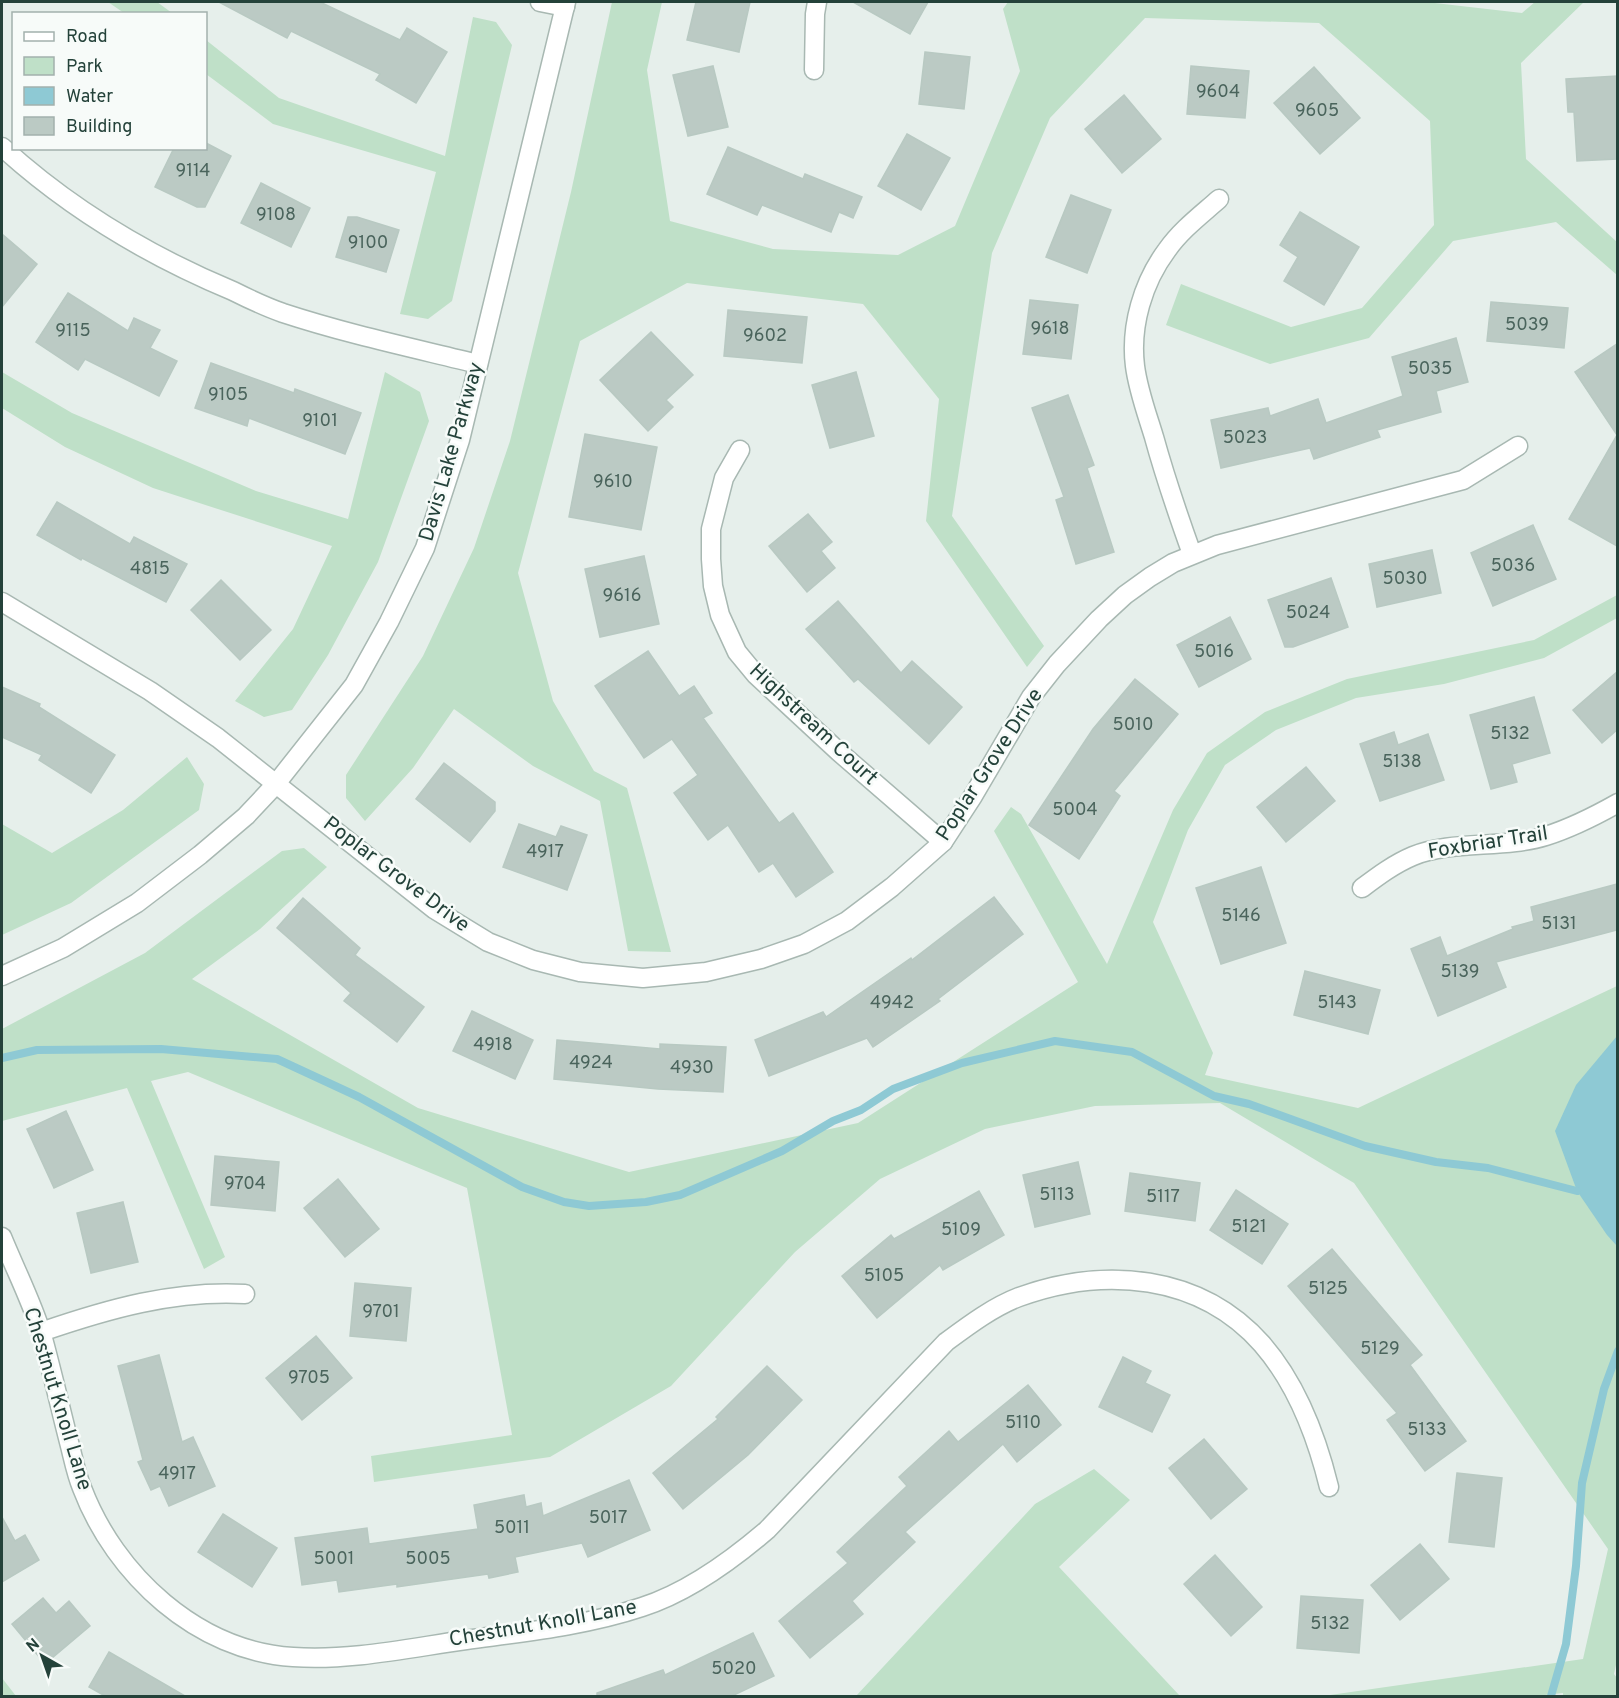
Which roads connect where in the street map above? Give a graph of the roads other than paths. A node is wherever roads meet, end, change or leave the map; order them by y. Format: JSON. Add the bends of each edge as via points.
{"nodes":[{"id":1,"x":540,"y":2,"type":"edge"},
{"id":2,"x":817,"y":2,"type":"edge"},
{"id":3,"x":566,"y":4,"type":"edge"},
{"id":4,"x":814,"y":70,"type":"dead end"},
{"id":5,"x":2,"y":147,"type":"edge"},
{"id":6,"x":1219,"y":199,"type":"dead end"},
{"id":7,"x":478,"y":364,"type":"junction"},
{"id":8,"x":1518,"y":446,"type":"dead end"},
{"id":9,"x":740,"y":450,"type":"dead end"},
{"id":10,"x":1192,"y":554,"type":"junction"},
{"id":11,"x":2,"y":602,"type":"edge"},
{"id":12,"x":276,"y":785,"type":"junction"},
{"id":13,"x":1617,"y":803,"type":"edge"},
{"id":14,"x":943,"y":842,"type":"junction"},
{"id":15,"x":1362,"y":888,"type":"dead end"},
{"id":16,"x":2,"y":976,"type":"edge"},
{"id":17,"x":2,"y":1238,"type":"edge"},
{"id":18,"x":245,"y":1294,"type":"dead end"},
{"id":19,"x":41,"y":1332,"type":"junction"},
{"id":20,"x":1329,"y":1487,"type":"dead end"}],
"edges":[{"from":1,"to":3,"type":"street"},
{"from":2,"to":4,"type":"street"},
{"from":3,"to":7,"type":"street","name":"Davis Lake Parkway"},
{"from":5,"to":7,"type":"street","via":[[57,192],[120,235],[189,273],[282,312]]},
{"from":6,"to":10,"type":"street","via":[[1166,250],[1140,303],[1135,332],[1135,366],[1145,406],[1168,489]]},
{"from":7,"to":12,"type":"street","name":"Davis Lake Parkway","via":[[460,440],[425,548],[354,685]]},
{"from":8,"to":10,"type":"street","name":"Poplar Grove Drive","via":[[1463,480]]},
{"from":9,"to":14,"type":"street","name":"Highstream Court","via":[[724,478],[711,529],[713,586],[720,615],[737,652],[756,675],[839,752]]},
{"from":10,"to":14,"type":"street","name":"Poplar Grove Drive","via":[[1125,596],[1057,664],[1031,697]]},
{"from":11,"to":12,"type":"street","name":"Poplar Grove Drive","via":[[150,691]]},
{"from":12,"to":14,"type":"street","name":"Poplar Grove Drive","via":[[434,909],[488,942],[533,960],[580,972],[643,978],[706,972],[804,944],[847,921]]},
{"from":12,"to":16,"type":"street","name":"Davis Lake Parkway","via":[[246,816],[137,903],[63,948]]},
{"from":13,"to":15,"type":"street","name":"Foxbriar Trail","via":[[1545,836],[1414,855]]},
{"from":17,"to":19,"type":"street","name":"Chestnut Knoll Lane"},
{"from":18,"to":19,"type":"street","via":[[171,1296]]},
{"from":19,"to":20,"type":"street","name":"Chestnut Knoll Lane","via":[[81,1487],[110,1543],[138,1578],[178,1616],[201,1630],[258,1652],[291,1657],[336,1658],[536,1630],[643,1607],[678,1592],[738,1555],[767,1530],[946,1341],[976,1319],[1019,1297],[1087,1281],[1156,1282],[1191,1293],[1250,1331],[1275,1362],[1308,1420]]}]}
